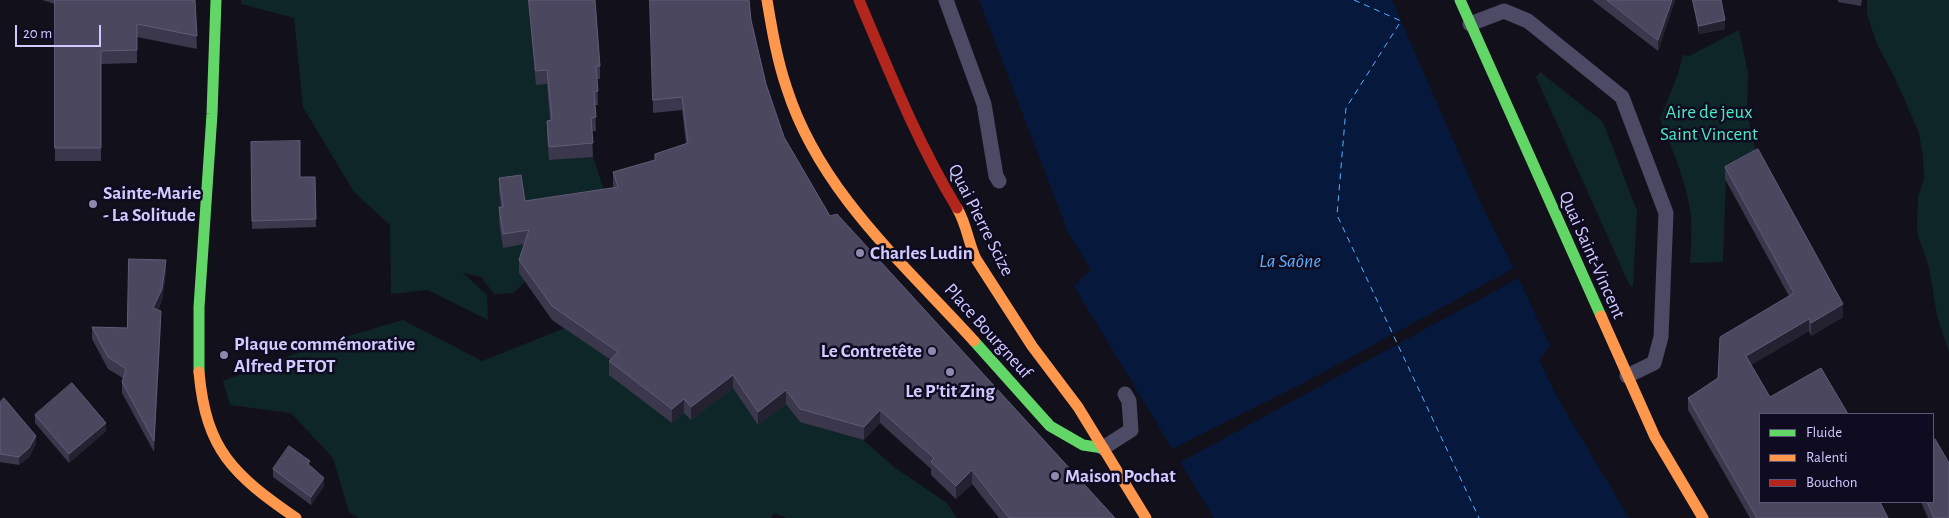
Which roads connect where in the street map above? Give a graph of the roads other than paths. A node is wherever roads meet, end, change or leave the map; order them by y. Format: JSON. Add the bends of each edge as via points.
{"nodes":[{"id":1,"x":216,"y":0,"type":"edge"},
{"id":2,"x":767,"y":0,"type":"edge"},
{"id":3,"x":859,"y":0,"type":"edge"},
{"id":4,"x":946,"y":0,"type":"edge"},
{"id":5,"x":1460,"y":0,"type":"edge"},
{"id":6,"x":1470,"y":24,"type":"junction"},
{"id":7,"x":999,"y":181,"type":"dead end"},
{"id":8,"x":1627,"y":376,"type":"junction"},
{"id":9,"x":1125,"y":394,"type":"dead end"},
{"id":10,"x":1103,"y":448,"type":"junction"},
{"id":11,"x":296,"y":518,"type":"edge"},
{"id":12,"x":1146,"y":518,"type":"edge"},
{"id":13,"x":1703,"y":518,"type":"edge"}],
"edges":[{"from":1,"to":11,"type":"main road","via":[[216,55],[199,328],[200,392],[210,430],[227,462],[256,490]]},
{"from":2,"to":10,"type":"main road","name":"Place Bourgneuf","via":[[787,90],[812,147],[846,200],[1050,426],[1083,445]]},
{"from":3,"to":10,"type":"main road","name":"Quai Pierre Scize","via":[[911,122],[965,221],[976,259]]},
{"from":4,"to":7,"type":"lane","via":[[984,104]]},
{"from":5,"to":6,"type":"main road","name":"Quai Saint-Vincent"},
{"from":6,"to":8,"type":"main road","name":"Quai Saint-Vincent"},
{"from":6,"to":8,"type":"lane","via":[[1504,11],[1528,21],[1622,97],[1666,213],[1661,337],[1654,363]]},
{"from":8,"to":13,"type":"main road","name":"Quai Saint-Vincent","via":[[1655,437]]},
{"from":9,"to":10,"type":"lane","via":[[1129,401],[1131,430]]},
{"from":10,"to":12,"type":"main road","name":"Quai Pierre Scize"}]}
